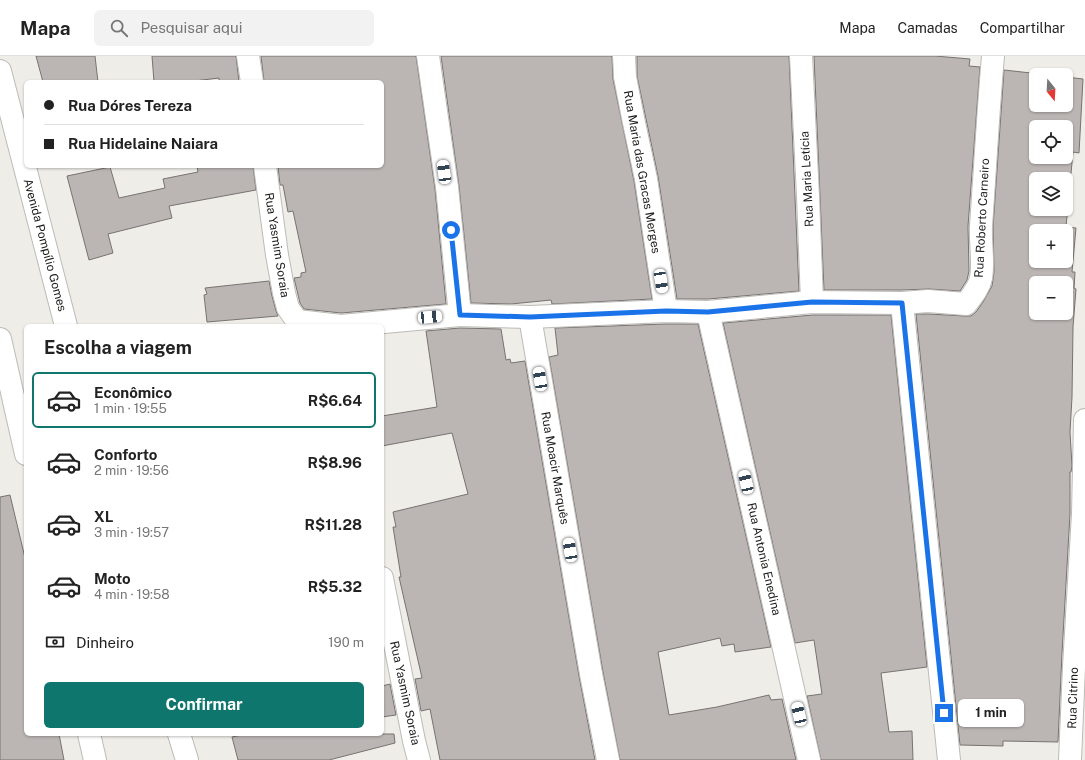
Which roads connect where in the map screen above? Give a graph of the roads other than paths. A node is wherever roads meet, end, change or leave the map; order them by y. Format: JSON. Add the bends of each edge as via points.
{"nodes":[{"id":1,"x":248,"y":56,"type":"edge"},
{"id":2,"x":428,"y":56,"type":"edge"},
{"id":3,"x":624,"y":56,"type":"edge"},
{"id":4,"x":801,"y":56,"type":"edge"},
{"id":5,"x":993,"y":56,"type":"edge"},
{"id":6,"x":0,"y":70,"type":"edge"},
{"id":7,"x":252,"y":80,"type":"edge"},
{"id":8,"x":24,"y":163,"type":"edge"},
{"id":9,"x":25,"y":168,"type":"edge"},
{"id":10,"x":265,"y":168,"type":"edge"},
{"id":11,"x":812,"y":302,"type":"junction"},
{"id":12,"x":902,"y":303,"type":"junction"},
{"id":13,"x":666,"y":311,"type":"junction"},
{"id":14,"x":708,"y":312,"type":"junction"},
{"id":15,"x":460,"y":315,"type":"junction"},
{"id":16,"x":530,"y":317,"type":"junction"},
{"id":17,"x":296,"y":321,"type":"joint"},
{"id":18,"x":65,"y":324,"type":"edge"},
{"id":19,"x":323,"y":324,"type":"edge"},
{"id":20,"x":363,"y":324,"type":"edge"},
{"id":21,"x":0,"y":339,"type":"edge"},
{"id":22,"x":1085,"y":420,"type":"edge"},
{"id":23,"x":24,"y":445,"type":"edge"},
{"id":24,"x":384,"y":588,"type":"edge"},
{"id":25,"x":89,"y":736,"type":"edge"},
{"id":26,"x":180,"y":736,"type":"edge"},
{"id":27,"x":95,"y":760,"type":"edge"},
{"id":28,"x":187,"y":760,"type":"edge"},
{"id":29,"x":420,"y":760,"type":"edge"},
{"id":30,"x":608,"y":760,"type":"edge"},
{"id":31,"x":809,"y":760,"type":"edge"},
{"id":32,"x":949,"y":760,"type":"edge"},
{"id":33,"x":1070,"y":760,"type":"edge"}],
"edges":[{"from":1,"to":7,"type":"street"},
{"from":2,"to":15,"type":"street"},
{"from":3,"to":13,"type":"street","name":"Rua Maria das Gracas Merges","via":[[625,76],[646,179]]},
{"from":4,"to":11,"type":"street","name":"Rua Maria Letícia"},
{"from":5,"to":12,"type":"street","name":"Rua Roberto Carneiro","via":[[980,280],[975,293],[966,304],[928,301]]},
{"from":6,"to":8,"type":"street","name":"Avenida Pompílio Gomes"},
{"from":9,"to":18,"type":"street","name":"Avenida Pompílio Gomes"},
{"from":10,"to":17,"type":"street","name":"Rua Yasmim Soraia","via":[[284,293],[288,308]]},
{"from":11,"to":12,"type":"street","name":"Rua Roberto Carneiro"},
{"from":11,"to":14,"type":"street","name":"Rua Roberto Carneiro"},
{"from":12,"to":32,"type":"street"},
{"from":13,"to":14,"type":"street","name":"Rua Roberto Carneiro"},
{"from":13,"to":16,"type":"street","name":"Rua Roberto Carneiro"},
{"from":14,"to":31,"type":"street","name":"Rua Antonia Enedina"},
{"from":15,"to":16,"type":"street","name":"Rua Roberto Carneiro"},
{"from":15,"to":20,"type":"street","name":"Rua Roberto Carneiro"},
{"from":16,"to":30,"type":"street","name":"Rua Moacir Marquês"},
{"from":17,"to":19,"type":"street","name":"Rua Roberto Carneiro"},
{"from":21,"to":23,"type":"street"},
{"from":22,"to":33,"type":"street","name":"Rua Citrino","via":[[1083,514]]},
{"from":24,"to":29,"type":"street","name":"Rua Yasmim Soraia"},
{"from":25,"to":27,"type":"street"},
{"from":26,"to":28,"type":"street"}]}
